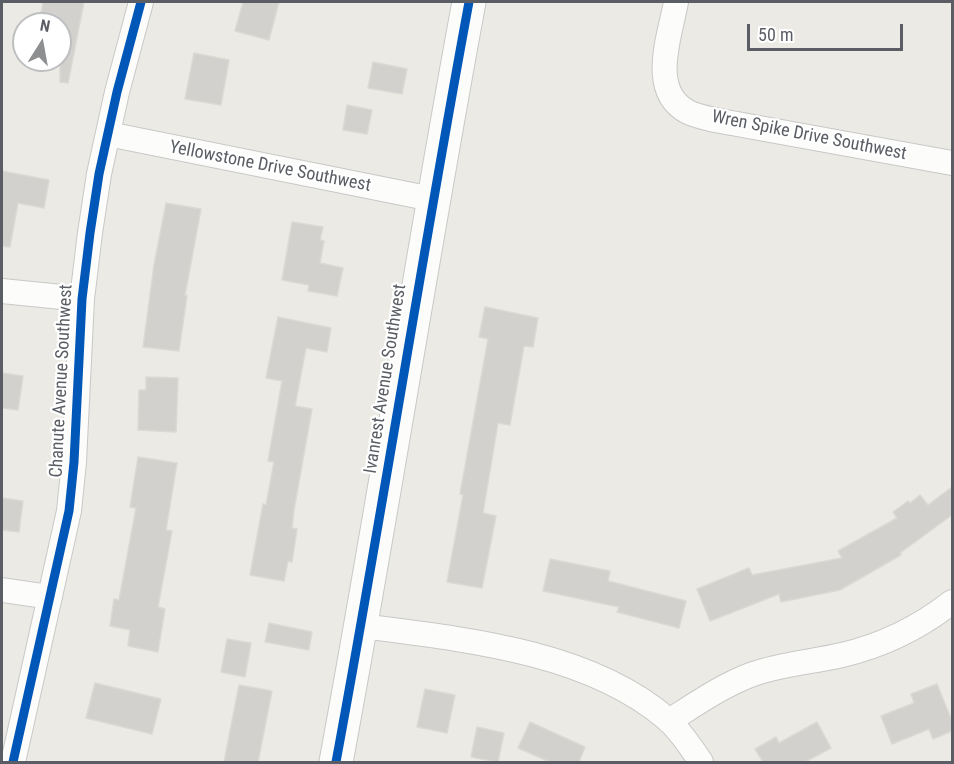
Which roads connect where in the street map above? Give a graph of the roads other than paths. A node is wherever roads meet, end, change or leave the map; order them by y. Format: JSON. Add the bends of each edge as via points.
{"nodes":[{"id":1,"x":141,"y":2,"type":"edge"},
{"id":2,"x":469,"y":2,"type":"edge"},
{"id":3,"x":676,"y":2,"type":"edge"},
{"id":4,"x":108,"y":134,"type":"junction"},
{"id":5,"x":952,"y":163,"type":"edge"},
{"id":6,"x":432,"y":200,"type":"junction"},
{"id":7,"x":2,"y":291,"type":"edge"},
{"id":8,"x":82,"y":299,"type":"junction"},
{"id":9,"x":2,"y":590,"type":"edge"},
{"id":10,"x":50,"y":597,"type":"junction"},
{"id":11,"x":952,"y":602,"type":"edge"},
{"id":12,"x":362,"y":626,"type":"junction"},
{"id":13,"x":669,"y":721,"type":"junction"},
{"id":14,"x":13,"y":762,"type":"edge"},
{"id":15,"x":336,"y":762,"type":"edge"},
{"id":16,"x":701,"y":762,"type":"edge"}],
"edges":[{"from":1,"to":4,"type":"street","name":"Chanute Avenue Southwest"},
{"from":2,"to":6,"type":"street","name":"Ivanrest Avenue Southwest"},
{"from":3,"to":5,"type":"street","name":"Wren Spike Drive Southwest","via":[[665,80],[671,97],[690,113]]},
{"from":4,"to":6,"type":"street","name":"Yellowstone Drive Southwest"},
{"from":4,"to":8,"type":"street","name":"Chanute Avenue Southwest"},
{"from":6,"to":12,"type":"street","name":"Ivanrest Avenue Southwest"},
{"from":7,"to":8,"type":"street"},
{"from":8,"to":10,"type":"street","name":"Chanute Avenue Southwest","via":[[72,487]]},
{"from":9,"to":10,"type":"street"},
{"from":10,"to":14,"type":"street","name":"Chanute Avenue Southwest"},
{"from":11,"to":13,"type":"street","via":[[912,628],[871,647],[752,674]]},
{"from":12,"to":13,"type":"street","via":[[441,636],[544,657],[603,679],[644,701]]},
{"from":12,"to":15,"type":"street","name":"Ivanrest Avenue Southwest"},
{"from":13,"to":16,"type":"street"}]}
